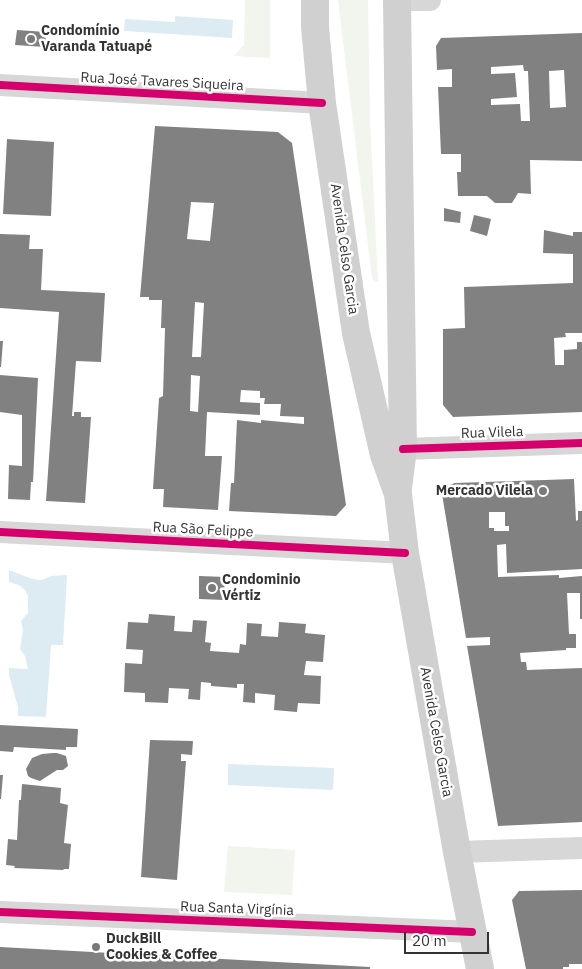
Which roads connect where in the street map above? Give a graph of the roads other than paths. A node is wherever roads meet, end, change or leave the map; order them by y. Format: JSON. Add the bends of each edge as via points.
{"nodes":[{"id":1,"x":315,"y":0,"type":"edge"},
{"id":2,"x":397,"y":0,"type":"edge"},
{"id":3,"x":430,"y":0,"type":"edge"},
{"id":4,"x":0,"y":85,"type":"edge"},
{"id":5,"x":322,"y":103,"type":"junction"},
{"id":6,"x":356,"y":333,"type":"junction"},
{"id":7,"x":401,"y":337,"type":"junction"},
{"id":8,"x":582,"y":443,"type":"edge"},
{"id":9,"x":403,"y":449,"type":"junction"},
{"id":10,"x":398,"y":494,"type":"junction"},
{"id":11,"x":0,"y":532,"type":"edge"},
{"id":12,"x":405,"y":553,"type":"junction"},
{"id":13,"x":582,"y":848,"type":"edge"},
{"id":14,"x":457,"y":852,"type":"junction"},
{"id":15,"x":0,"y":912,"type":"edge"},
{"id":16,"x":472,"y":932,"type":"junction"},
{"id":17,"x":480,"y":969,"type":"edge"}],
"edges":[{"from":1,"to":5,"type":"main road","name":"Avenida Celso Garcia"},
{"from":2,"to":3,"type":"street"},
{"from":2,"to":7,"type":"main road","name":"Avenida Celso Garcia"},
{"from":4,"to":5,"type":"street","name":"Rua José Tavares Siqueira"},
{"from":5,"to":6,"type":"main road","name":"Avenida Celso Garcia"},
{"from":6,"to":7,"type":"main road","via":[[379,345],[390,344]]},
{"from":6,"to":10,"type":"main road","name":"Avenida Celso Garcia","via":[[384,455]]},
{"from":7,"to":9,"type":"main road","name":"Avenida Celso Garcia"},
{"from":8,"to":9,"type":"street","name":"Rua Vilela"},
{"from":9,"to":10,"type":"main road","name":"Avenida Celso Garcia"},
{"from":10,"to":12,"type":"main road","name":"Avenida Celso Garcia"},
{"from":11,"to":12,"type":"street","name":"Rua São Felippe"},
{"from":12,"to":14,"type":"main road","name":"Avenida Celso Garcia"},
{"from":13,"to":14,"type":"street"},
{"from":14,"to":16,"type":"main road","name":"Avenida Celso Garcia"},
{"from":15,"to":16,"type":"street","name":"Rua Santa Virgínia"},
{"from":16,"to":17,"type":"main road","name":"Avenida Celso Garcia"}]}
